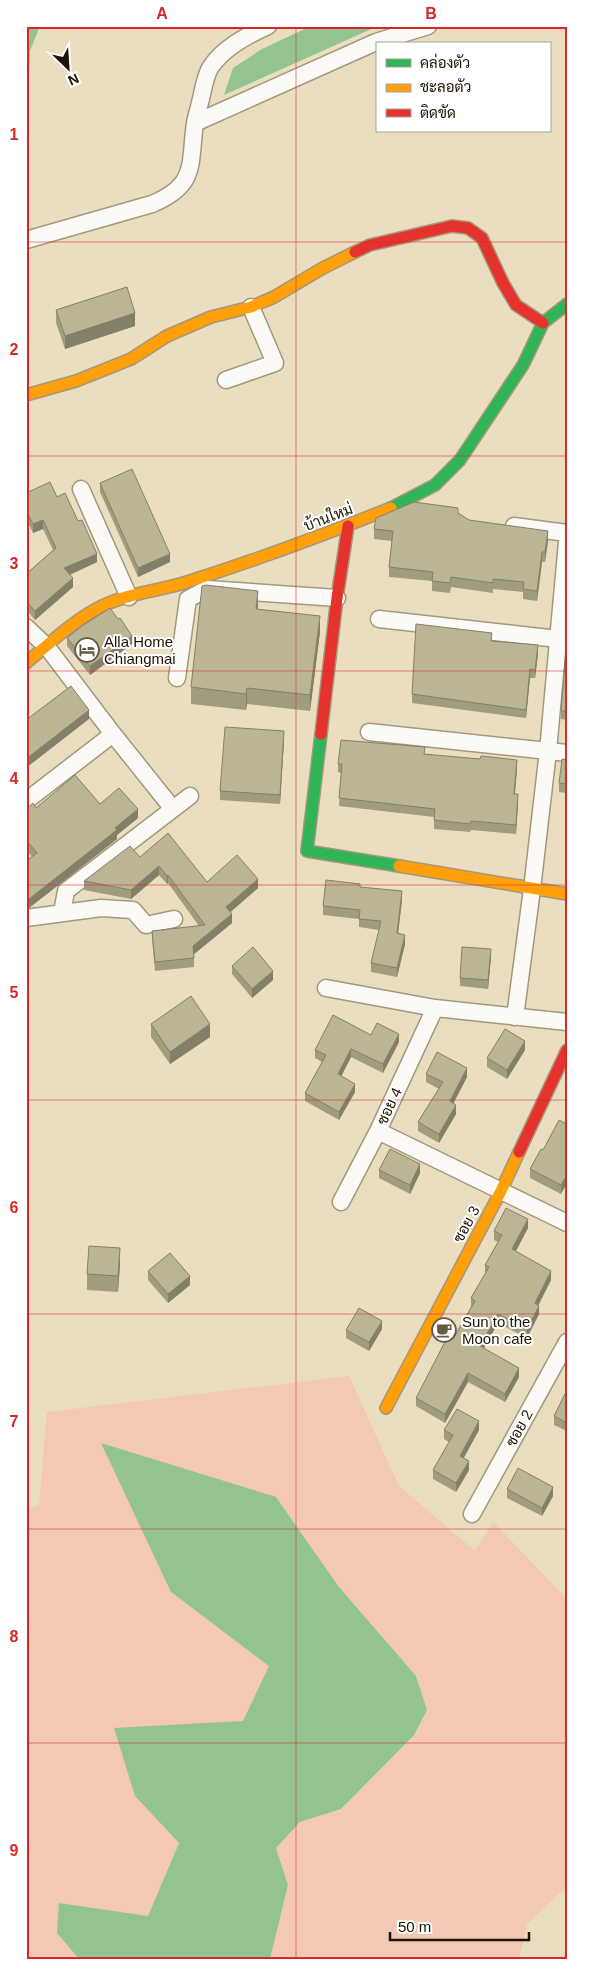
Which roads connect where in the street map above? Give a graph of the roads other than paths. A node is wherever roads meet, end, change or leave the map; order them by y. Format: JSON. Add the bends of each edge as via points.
{"nodes":[{"id":1,"x":268,"y":26,"type":"edge"},
{"id":2,"x":428,"y":26,"type":"edge"},
{"id":3,"x":195,"y":124,"type":"junction"},
{"id":4,"x":26,"y":240,"type":"edge"},
{"id":5,"x":567,"y":304,"type":"edge"},
{"id":6,"x":251,"y":306,"type":"junction"},
{"id":7,"x":543,"y":323,"type":"junction"},
{"id":8,"x":226,"y":380,"type":"dead end"},
{"id":9,"x":26,"y":395,"type":"edge"},
{"id":10,"x":80,"y":489,"type":"dead end"},
{"id":11,"x":499,"y":524,"type":"edge"},
{"id":12,"x":348,"y":526,"type":"junction"},
{"id":13,"x":567,"y":533,"type":"edge"},
{"id":14,"x":567,"y":542,"type":"edge"},
{"id":15,"x":129,"y":597,"type":"junction"},
{"id":16,"x":337,"y":598,"type":"junction"},
{"id":17,"x":379,"y":619,"type":"dead end"},
{"id":18,"x":26,"y":627,"type":"edge"},
{"id":19,"x":562,"y":639,"type":"edge"},
{"id":20,"x":47,"y":647,"type":"junction"},
{"id":21,"x":26,"y":663,"type":"edge"},
{"id":22,"x":177,"y":678,"type":"dead end"},
{"id":23,"x":369,"y":732,"type":"dead end"},
{"id":24,"x":113,"y":734,"type":"junction"},
{"id":25,"x":548,"y":751,"type":"junction"},
{"id":26,"x":567,"y":753,"type":"edge"},
{"id":27,"x":190,"y":796,"type":"dead end"},
{"id":28,"x":26,"y":801,"type":"edge"},
{"id":29,"x":173,"y":809,"type":"junction"},
{"id":30,"x":532,"y":889,"type":"junction"},
{"id":31,"x":567,"y":894,"type":"edge"},
{"id":32,"x":62,"y":913,"type":"junction"},
{"id":33,"x":26,"y":918,"type":"edge"},
{"id":34,"x":174,"y":919,"type":"dead end"},
{"id":35,"x":326,"y":988,"type":"dead end"},
{"id":36,"x":435,"y":1008,"type":"junction"},
{"id":37,"x":515,"y":1017,"type":"junction"},
{"id":38,"x":567,"y":1022,"type":"edge"},
{"id":39,"x":567,"y":1050,"type":"edge"},
{"id":40,"x":378,"y":1131,"type":"junction"},
{"id":41,"x":500,"y":1191,"type":"junction"},
{"id":42,"x":341,"y":1202,"type":"dead end"},
{"id":43,"x":567,"y":1223,"type":"edge"},
{"id":44,"x":567,"y":1342,"type":"edge"},
{"id":45,"x":386,"y":1408,"type":"dead end"},
{"id":46,"x":472,"y":1514,"type":"dead end"}],
"edges":[{"from":1,"to":3,"type":"street","via":[[237,42],[209,69]]},
{"from":2,"to":3,"type":"street","via":[[376,42]]},
{"from":3,"to":4,"type":"street","via":[[190,171],[178,189],[166,199]]},
{"from":5,"to":7,"type":"street","name":"บ้านใหม่"},
{"from":6,"to":7,"type":"street","via":[[370,245],[452,226],[468,228],[482,238],[502,283],[516,305]]},
{"from":6,"to":8,"type":"street","via":[[276,363]]},
{"from":6,"to":9,"type":"street","via":[[167,336],[131,359]]},
{"from":7,"to":12,"type":"street","name":"บ้านใหม่","via":[[523,365],[460,460],[435,485],[399,505]]},
{"from":10,"to":15,"type":"street"},
{"from":11,"to":13,"type":"street"},
{"from":12,"to":15,"type":"street","name":"บ้านใหม่","via":[[184,583]]},
{"from":12,"to":16,"type":"street"},
{"from":14,"to":19,"type":"street"},
{"from":15,"to":20,"type":"street","name":"บ้านใหม่","via":[[102,606]]},
{"from":16,"to":22,"type":"street","via":[[207,589],[188,599]]},
{"from":16,"to":30,"type":"street","via":[[307,851]]},
{"from":17,"to":19,"type":"street"},
{"from":18,"to":20,"type":"street"},
{"from":19,"to":25,"type":"street"},
{"from":20,"to":21,"type":"street","name":"บ้านใหม่"},
{"from":20,"to":24,"type":"street"},
{"from":23,"to":25,"type":"street"},
{"from":24,"to":28,"type":"street"},
{"from":24,"to":29,"type":"street"},
{"from":25,"to":26,"type":"street"},
{"from":25,"to":30,"type":"street"},
{"from":27,"to":29,"type":"street"},
{"from":29,"to":32,"type":"street","via":[[66,891]]},
{"from":30,"to":31,"type":"street"},
{"from":30,"to":37,"type":"street"},
{"from":32,"to":33,"type":"street"},
{"from":32,"to":34,"type":"street","via":[[101,908],[133,910],[146,925]]},
{"from":35,"to":36,"type":"street"},
{"from":36,"to":37,"type":"street"},
{"from":36,"to":40,"type":"street","name":"ซอย 4"},
{"from":37,"to":38,"type":"street"},
{"from":39,"to":41,"type":"street","name":"ซอย 3"},
{"from":40,"to":41,"type":"street"},
{"from":40,"to":42,"type":"street","name":"ซอย 4"},
{"from":41,"to":43,"type":"street"},
{"from":41,"to":45,"type":"street","name":"ซอย 3"},
{"from":44,"to":46,"type":"street","name":"ซอย 2"}]}
